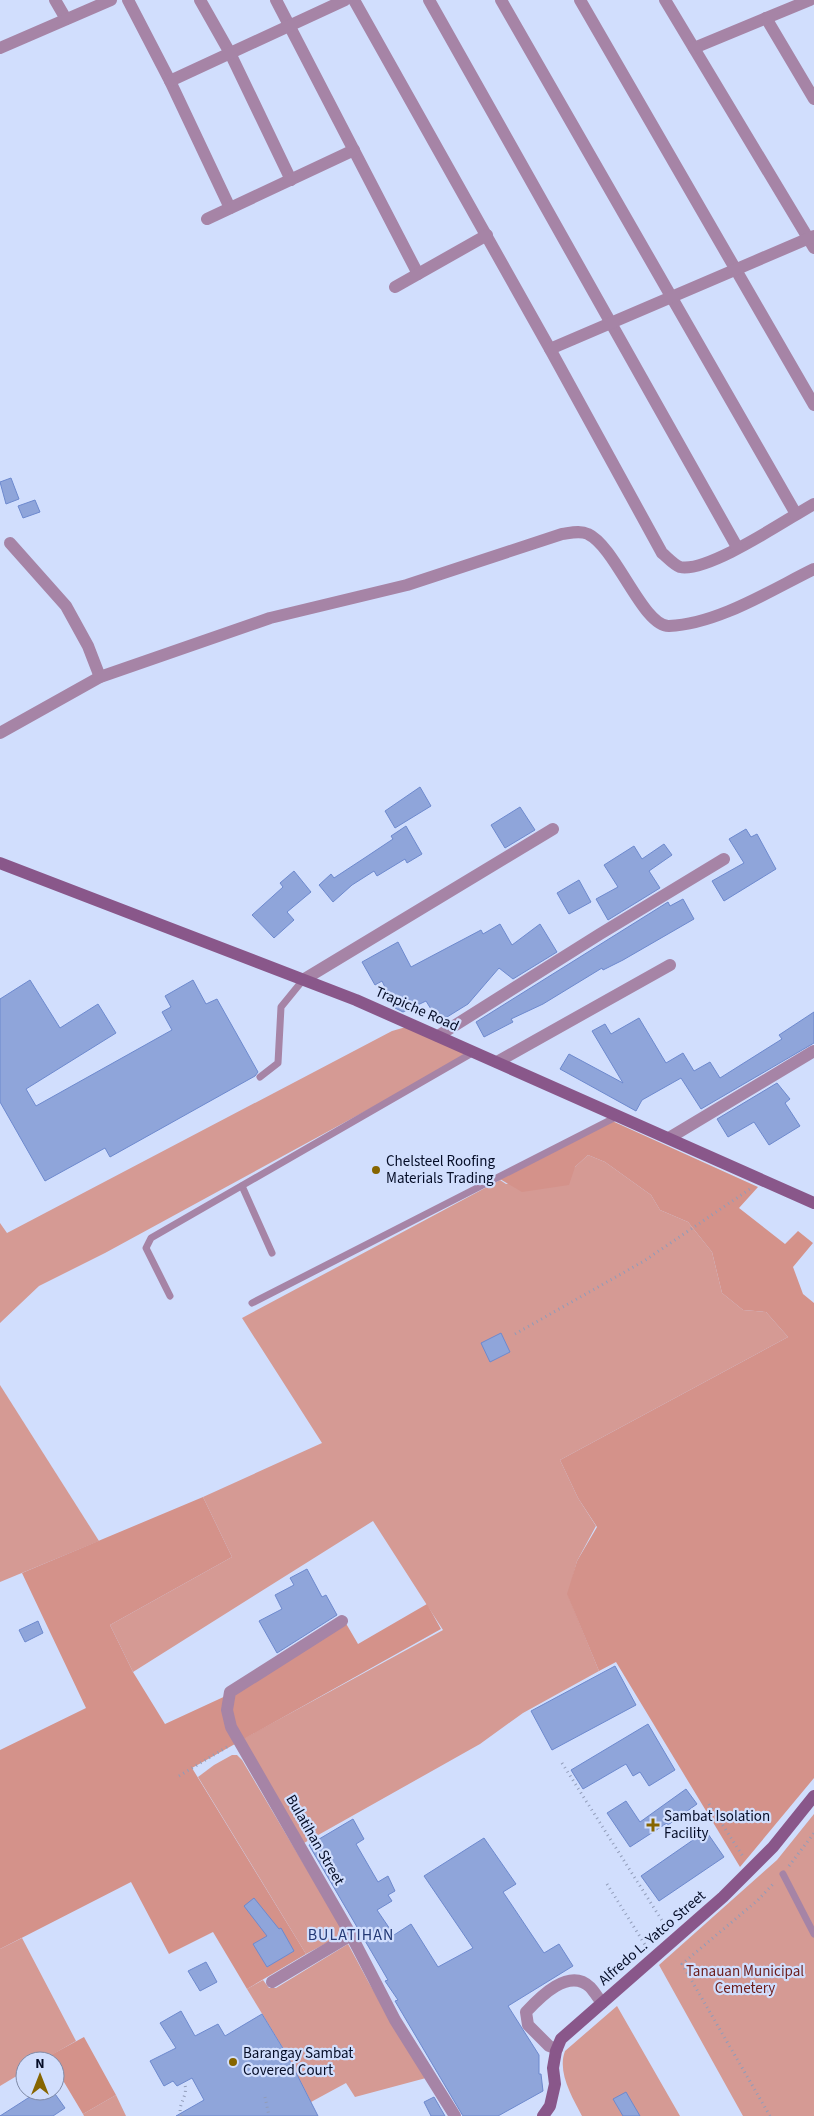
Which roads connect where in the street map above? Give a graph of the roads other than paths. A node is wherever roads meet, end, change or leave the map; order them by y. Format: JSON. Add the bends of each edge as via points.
{"nodes":[{"id":1,"x":55,"y":0,"type":"edge"},
{"id":2,"x":111,"y":0,"type":"edge"},
{"id":3,"x":128,"y":0,"type":"edge"},
{"id":4,"x":200,"y":0,"type":"edge"},
{"id":5,"x":276,"y":0,"type":"edge"},
{"id":6,"x":345,"y":0,"type":"edge"},
{"id":7,"x":354,"y":0,"type":"edge"},
{"id":8,"x":429,"y":0,"type":"edge"},
{"id":9,"x":501,"y":0,"type":"edge"},
{"id":10,"x":580,"y":0,"type":"edge"},
{"id":11,"x":665,"y":0,"type":"edge"},
{"id":12,"x":810,"y":0,"type":"edge"},
{"id":13,"x":766,"y":18,"type":"junction"},
{"id":14,"x":66,"y":19,"type":"junction"},
{"id":15,"x":290,"y":26,"type":"junction"},
{"id":16,"x":0,"y":48,"type":"edge"},
{"id":17,"x":694,"y":48,"type":"junction"},
{"id":18,"x":230,"y":53,"type":"junction"},
{"id":19,"x":170,"y":81,"type":"junction"},
{"id":20,"x":814,"y":99,"type":"edge"},
{"id":21,"x":354,"y":150,"type":"junction"},
{"id":22,"x":291,"y":180,"type":"junction"},
{"id":23,"x":230,"y":208,"type":"junction"},
{"id":24,"x":206,"y":219,"type":"dead end"},
{"id":25,"x":487,"y":235,"type":"junction"},
{"id":26,"x":812,"y":241,"type":"edge"},
{"id":27,"x":736,"y":269,"type":"junction"},
{"id":28,"x":418,"y":274,"type":"junction"},
{"id":29,"x":395,"y":287,"type":"dead end"},
{"id":30,"x":672,"y":297,"type":"junction"},
{"id":31,"x":610,"y":323,"type":"junction"},
{"id":32,"x":550,"y":349,"type":"junction"},
{"id":33,"x":814,"y":405,"type":"edge"},
{"id":34,"x":814,"y":504,"type":"edge"},
{"id":35,"x":796,"y":514,"type":"junction"},
{"id":36,"x":10,"y":543,"type":"dead end"},
{"id":37,"x":738,"y":547,"type":"junction"},
{"id":38,"x":814,"y":570,"type":"edge"},
{"id":39,"x":100,"y":677,"type":"junction"},
{"id":40,"x":0,"y":733,"type":"edge"},
{"id":41,"x":553,"y":828,"type":"dead end"},
{"id":42,"x":724,"y":859,"type":"dead end"},
{"id":43,"x":0,"y":862,"type":"edge"},
{"id":44,"x":670,"y":965,"type":"dead end"},
{"id":45,"x":303,"y":980,"type":"junction"},
{"id":46,"x":438,"y":1036,"type":"junction"},
{"id":47,"x":814,"y":1051,"type":"edge"},
{"id":48,"x":474,"y":1052,"type":"junction"},
{"id":49,"x":497,"y":1062,"type":"junction"},
{"id":50,"x":260,"y":1077,"type":"dead end"},
{"id":51,"x":618,"y":1116,"type":"junction"},
{"id":52,"x":669,"y":1138,"type":"junction"},
{"id":53,"x":242,"y":1186,"type":"junction"},
{"id":54,"x":814,"y":1203,"type":"edge"},
{"id":55,"x":272,"y":1253,"type":"dead end"},
{"id":56,"x":170,"y":1296,"type":"dead end"},
{"id":57,"x":252,"y":1304,"type":"dead end"},
{"id":58,"x":342,"y":1621,"type":"dead end"},
{"id":59,"x":814,"y":1796,"type":"edge"},
{"id":60,"x":782,"y":1874,"type":"road end"},
{"id":61,"x":351,"y":1934,"type":"junction"},
{"id":62,"x":814,"y":1934,"type":"edge"},
{"id":63,"x":272,"y":1982,"type":"dead end"},
{"id":64,"x":602,"y":2003,"type":"junction"},
{"id":65,"x":557,"y":2049,"type":"junction"},
{"id":66,"x":455,"y":2116,"type":"edge"},
{"id":67,"x":543,"y":2116,"type":"edge"}],
"edges":[{"from":1,"to":14,"type":"street"},
{"from":2,"to":14,"type":"street"},
{"from":3,"to":19,"type":"street"},
{"from":4,"to":18,"type":"street"},
{"from":5,"to":15,"type":"street"},
{"from":6,"to":15,"type":"street"},
{"from":7,"to":25,"type":"street"},
{"from":8,"to":31,"type":"street"},
{"from":9,"to":30,"type":"street"},
{"from":10,"to":27,"type":"street"},
{"from":11,"to":17,"type":"street"},
{"from":12,"to":13,"type":"street"},
{"from":13,"to":17,"type":"street"},
{"from":13,"to":20,"type":"street"},
{"from":14,"to":16,"type":"street"},
{"from":15,"to":18,"type":"street"},
{"from":15,"to":21,"type":"street"},
{"from":17,"to":26,"type":"street"},
{"from":18,"to":19,"type":"street"},
{"from":18,"to":22,"type":"street"},
{"from":19,"to":23,"type":"street"},
{"from":21,"to":22,"type":"street"},
{"from":21,"to":28,"type":"street"},
{"from":22,"to":23,"type":"street"},
{"from":23,"to":24,"type":"street"},
{"from":25,"to":28,"type":"street"},
{"from":25,"to":32,"type":"street"},
{"from":26,"to":27,"type":"street"},
{"from":27,"to":30,"type":"street"},
{"from":27,"to":33,"type":"street"},
{"from":28,"to":29,"type":"street"},
{"from":30,"to":31,"type":"street"},
{"from":30,"to":35,"type":"street"},
{"from":31,"to":32,"type":"street"},
{"from":31,"to":37,"type":"street"},
{"from":32,"to":37,"type":"street","via":[[662,553],[678,567],[696,567]]},
{"from":34,"to":35,"type":"street"},
{"from":35,"to":37,"type":"street"},
{"from":36,"to":39,"type":"street","via":[[66,606],[88,646]]},
{"from":38,"to":39,"type":"street","via":[[713,618],[667,626],[652,619],[603,546],[588,534],[562,534],[408,585],[270,618]]},
{"from":39,"to":40,"type":"street"},
{"from":41,"to":45,"type":"street"},
{"from":42,"to":46,"type":"street"},
{"from":43,"to":45,"type":"street","name":"Trapiche Road"},
{"from":44,"to":49,"type":"street"},
{"from":45,"to":46,"type":"street","name":"Trapiche Road"},
{"from":45,"to":50,"type":"lane","via":[[281,1007],[278,1063]]},
{"from":46,"to":48,"type":"street","name":"Trapiche Road"},
{"from":47,"to":52,"type":"street"},
{"from":48,"to":49,"type":"street","name":"Trapiche Road"},
{"from":48,"to":53,"type":"lane"},
{"from":49,"to":51,"type":"street","name":"Trapiche Road"},
{"from":51,"to":52,"type":"street","name":"Trapiche Road"},
{"from":51,"to":57,"type":"lane"},
{"from":52,"to":54,"type":"street","name":"Trapiche Road"},
{"from":53,"to":55,"type":"lane"},
{"from":53,"to":56,"type":"lane","via":[[147,1242],[146,1248]]},
{"from":58,"to":61,"type":"street","name":"Bulatihan Street","via":[[230,1692],[227,1710],[238,1740]]},
{"from":59,"to":64,"type":"street","name":"Alfredo L. Yatco Street","via":[[751,1869],[675,1941]]},
{"from":60,"to":62,"type":"lane"},
{"from":61,"to":63,"type":"street"},
{"from":61,"to":66,"type":"street","name":"Bulatihan Street","via":[[395,2020]]},
{"from":64,"to":65,"type":"street","name":"Alfredo L. Yatco Street","via":[[561,2038]]},
{"from":64,"to":65,"type":"street","via":[[589,1986],[578,1981],[566,1981],[533,2004],[526,2012],[528,2025],[549,2046]]},
{"from":65,"to":67,"type":"street","name":"Alfredo L. Yatco Street","via":[[553,2068],[554,2091]]}]}
